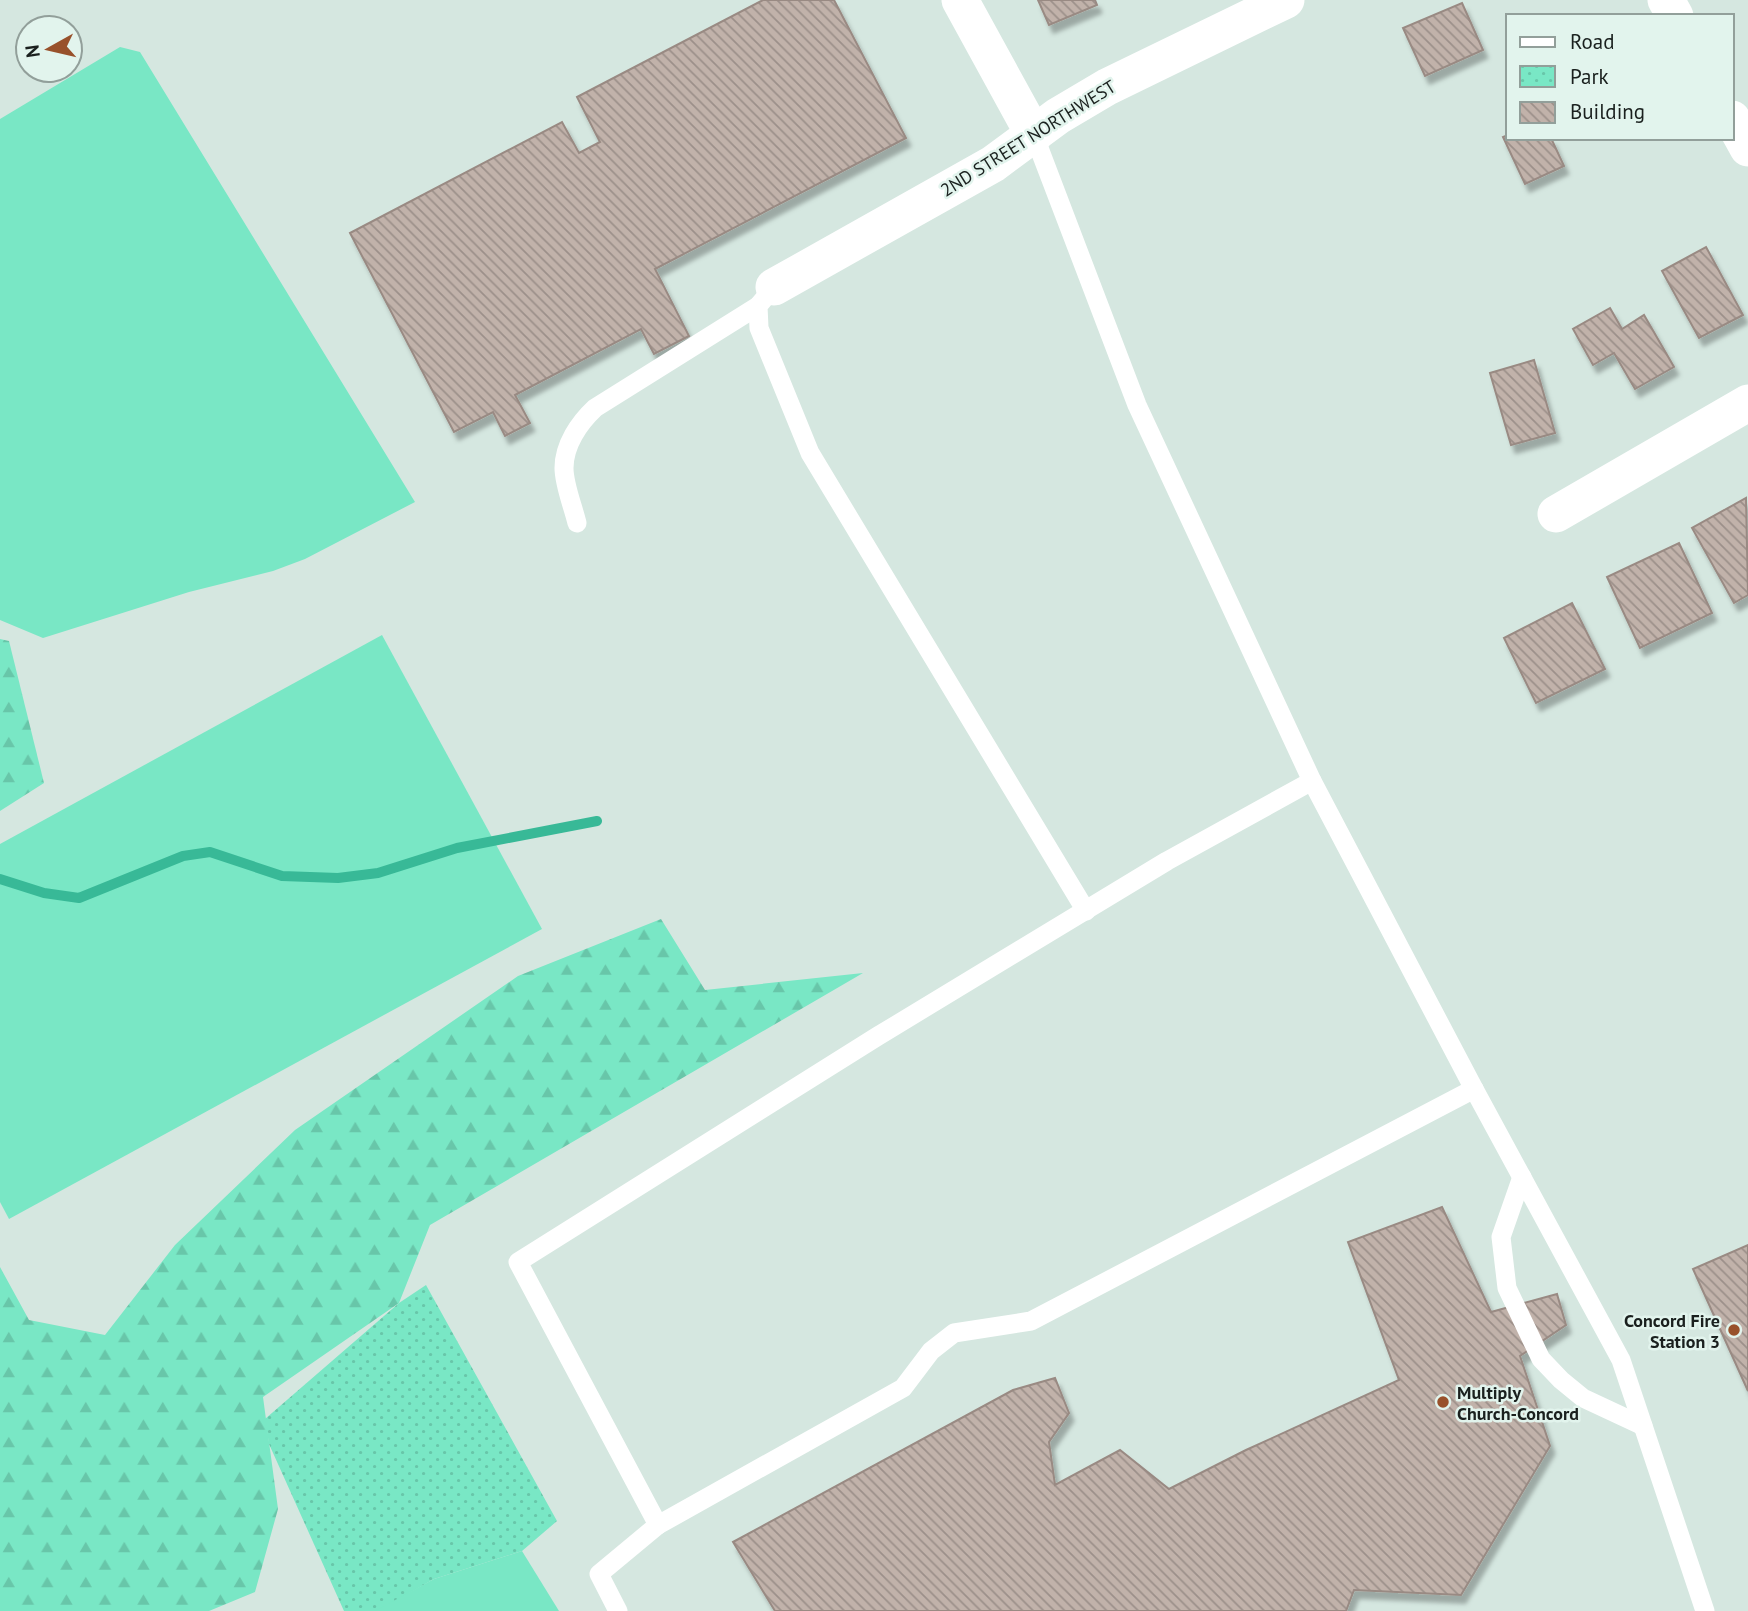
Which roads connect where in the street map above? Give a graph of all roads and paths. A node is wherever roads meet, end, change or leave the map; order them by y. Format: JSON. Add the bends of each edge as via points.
{"nodes":[{"id":1,"x":960,"y":0,"type":"edge"},
{"id":2,"x":1286,"y":0,"type":"edge"},
{"id":3,"x":1734,"y":124,"type":"edge"},
{"id":4,"x":1034,"y":135,"type":"junction"},
{"id":5,"x":1748,"y":148,"type":"edge"},
{"id":6,"x":766,"y":296,"type":"junction"},
{"id":7,"x":1748,"y":404,"type":"edge"},
{"id":8,"x":1556,"y":514,"type":"dead end"},
{"id":9,"x":577,"y":523,"type":"dead end"},
{"id":10,"x":1312,"y":781,"type":"junction"},
{"id":11,"x":1086,"y":911,"type":"junction"},
{"id":12,"x":1474,"y":1089,"type":"junction"},
{"id":13,"x":1522,"y":1177,"type":"junction"},
{"id":14,"x":1643,"y":1426,"type":"junction"},
{"id":15,"x":659,"y":1525,"type":"junction"},
{"id":16,"x":618,"y":1611,"type":"edge"},
{"id":17,"x":1704,"y":1611,"type":"edge"}],
"edges":[{"from":1,"to":4,"type":"street"},
{"from":2,"to":4,"type":"street","name":"2ND STREET NORTHWEST","via":[[1107,87]]},
{"from":3,"to":5,"type":"street"},
{"from":4,"to":6,"type":"street","name":"2ND STREET NORTHWEST","via":[[993,164]]},
{"from":4,"to":10,"type":"lane","via":[[1137,405]]},
{"from":6,"to":9,"type":"lane","via":[[579,423],[564,468]]},
{"from":6,"to":11,"type":"lane","via":[[759,328],[810,453]]},
{"from":7,"to":8,"type":"street"},
{"from":10,"to":11,"type":"lane","via":[[1167,860]]},
{"from":10,"to":12,"type":"lane"},
{"from":11,"to":15,"type":"lane","via":[[518,1262]]},
{"from":12,"to":13,"type":"lane"},
{"from":12,"to":15,"type":"lane","via":[[1031,1321],[954,1333],[931,1351],[903,1388]]},
{"from":13,"to":14,"type":"lane","via":[[1620,1360]]},
{"from":13,"to":14,"type":"lane","via":[[1502,1237],[1507,1287],[1541,1359],[1583,1398]]},
{"from":14,"to":17,"type":"lane"},
{"from":15,"to":16,"type":"lane","via":[[599,1574]]}]}
